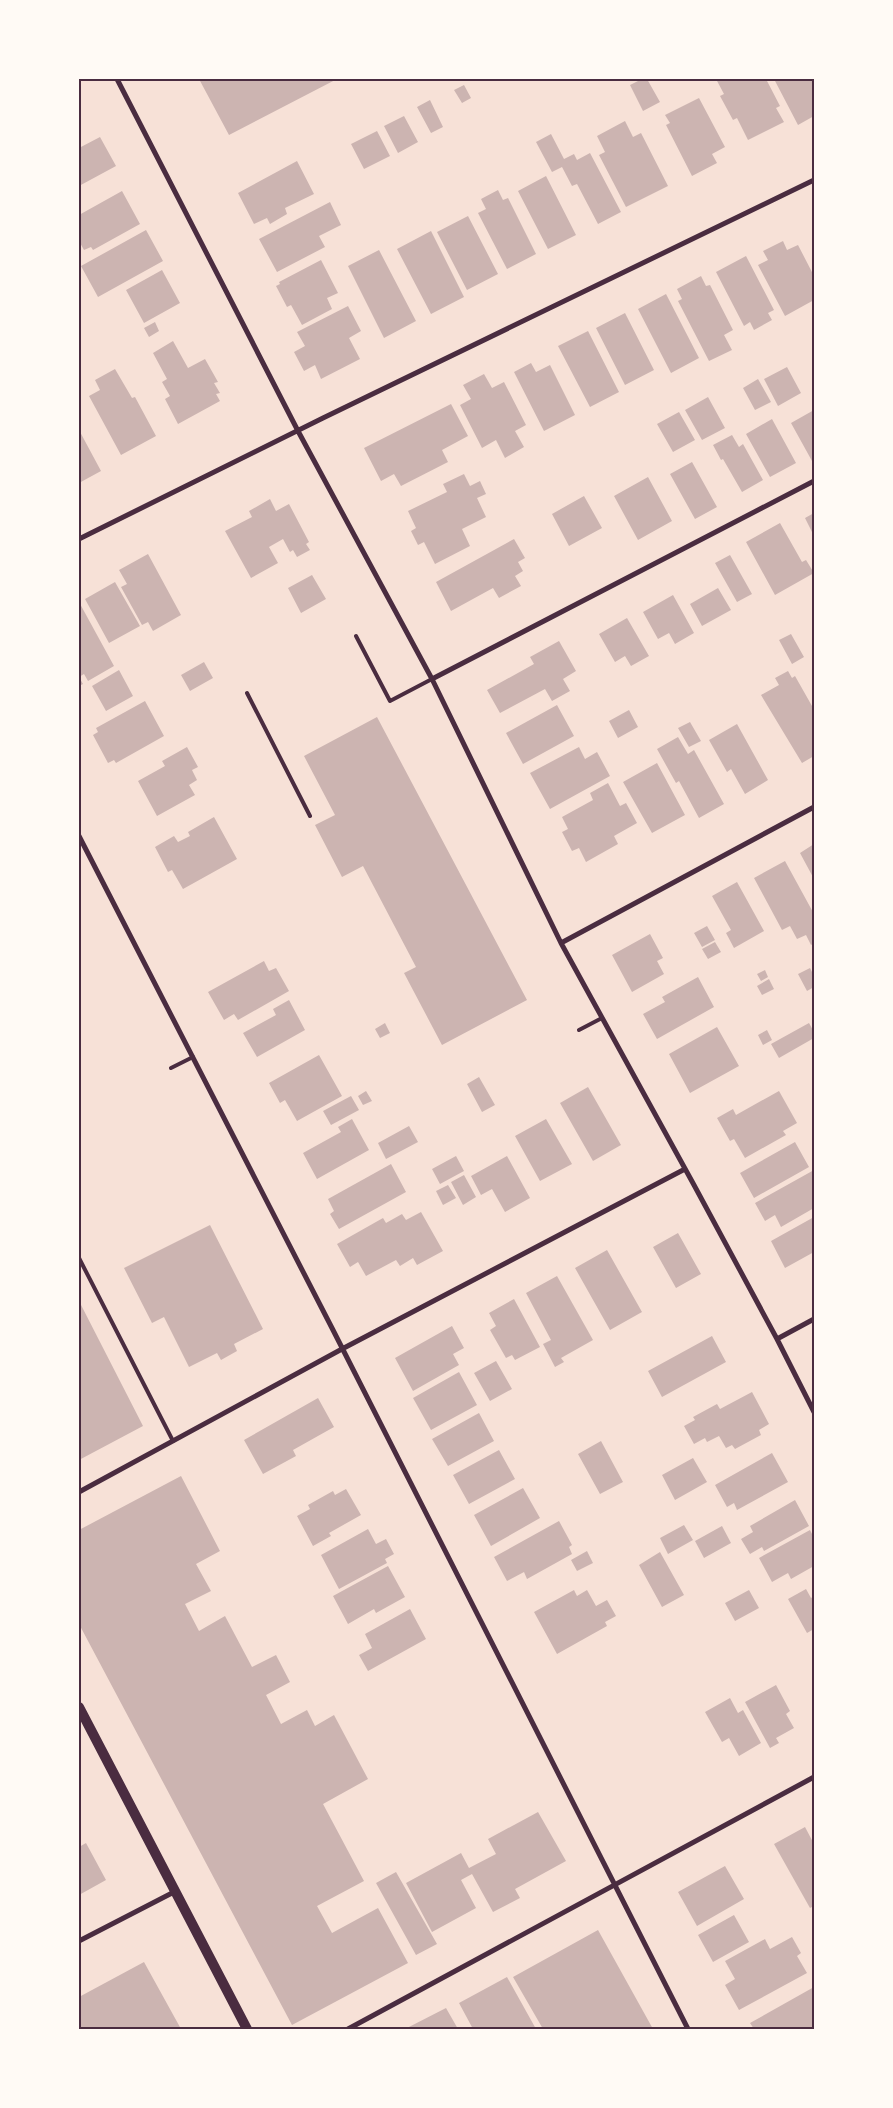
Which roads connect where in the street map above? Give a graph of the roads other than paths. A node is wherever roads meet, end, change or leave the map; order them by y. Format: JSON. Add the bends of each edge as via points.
{"nodes":[{"id":1,"x":117,"y":79,"type":"edge"},
{"id":2,"x":814,"y":180,"type":"edge"},
{"id":3,"x":298,"y":430,"type":"junction"},
{"id":4,"x":814,"y":481,"type":"edge"},
{"id":5,"x":79,"y":540,"type":"edge"},
{"id":6,"x":356,"y":636,"type":"dead end"},
{"id":7,"x":432,"y":679,"type":"junction"},
{"id":8,"x":247,"y":693,"type":"dead end"},
{"id":9,"x":814,"y":807,"type":"edge"},
{"id":10,"x":310,"y":816,"type":"dead end"},
{"id":11,"x":79,"y":836,"type":"edge"},
{"id":12,"x":561,"y":943,"type":"junction"},
{"id":13,"x":602,"y":1018,"type":"junction"},
{"id":14,"x":579,"y":1030,"type":"dead end"},
{"id":15,"x":193,"y":1057,"type":"junction"},
{"id":16,"x":172,"y":1068,"type":"dead end"},
{"id":17,"x":685,"y":1169,"type":"junction"},
{"id":18,"x":79,"y":1258,"type":"edge"},
{"id":19,"x":814,"y":1319,"type":"edge"},
{"id":20,"x":777,"y":1339,"type":"junction"},
{"id":21,"x":342,"y":1348,"type":"junction"},
{"id":22,"x":814,"y":1412,"type":"edge"},
{"id":23,"x":173,"y":1440,"type":"junction"},
{"id":24,"x":79,"y":1492,"type":"edge"},
{"id":25,"x":79,"y":1707,"type":"edge"},
{"id":26,"x":814,"y":1777,"type":"edge"},
{"id":27,"x":614,"y":1886,"type":"junction"},
{"id":28,"x":174,"y":1892,"type":"junction"},
{"id":29,"x":79,"y":1941,"type":"edge"},
{"id":30,"x":247,"y":2029,"type":"edge"},
{"id":31,"x":348,"y":2029,"type":"edge"},
{"id":32,"x":688,"y":2029,"type":"edge"}],
"edges":[{"from":1,"to":3,"type":"street"},
{"from":2,"to":3,"type":"street"},
{"from":3,"to":5,"type":"street"},
{"from":3,"to":7,"type":"street"},
{"from":4,"to":7,"type":"street"},
{"from":6,"to":7,"type":"lane","via":[[390,701]]},
{"from":7,"to":12,"type":"street"},
{"from":8,"to":10,"type":"lane"},
{"from":9,"to":12,"type":"street"},
{"from":11,"to":15,"type":"street"},
{"from":12,"to":13,"type":"street"},
{"from":13,"to":14,"type":"lane"},
{"from":13,"to":17,"type":"street"},
{"from":15,"to":16,"type":"lane"},
{"from":15,"to":21,"type":"street"},
{"from":17,"to":20,"type":"street"},
{"from":17,"to":21,"type":"street"},
{"from":18,"to":23,"type":"lane"},
{"from":19,"to":20,"type":"street"},
{"from":20,"to":22,"type":"street"},
{"from":21,"to":23,"type":"street"},
{"from":21,"to":27,"type":"street"},
{"from":23,"to":24,"type":"street"},
{"from":25,"to":28,"type":"main road"},
{"from":26,"to":27,"type":"street"},
{"from":27,"to":31,"type":"street"},
{"from":27,"to":32,"type":"street"},
{"from":28,"to":29,"type":"street"},
{"from":28,"to":30,"type":"main road"}]}
